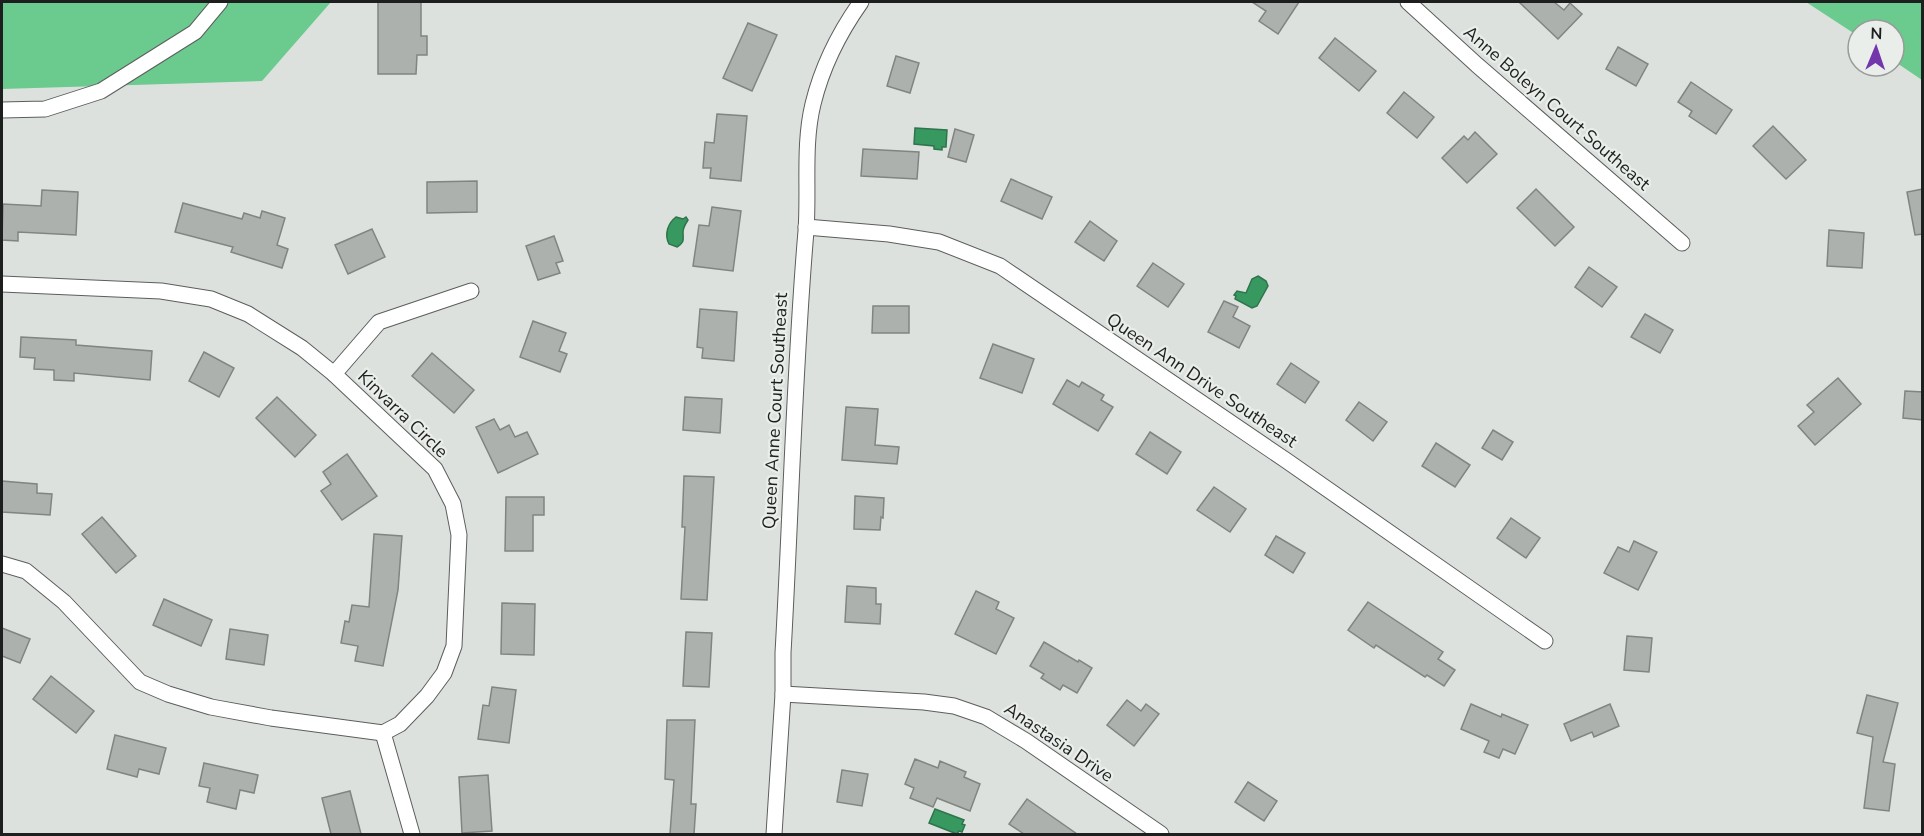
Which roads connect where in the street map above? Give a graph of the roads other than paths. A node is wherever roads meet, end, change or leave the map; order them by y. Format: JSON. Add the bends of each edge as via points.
{"nodes":[{"id":1,"x":220,"y":2,"type":"edge"},
{"id":2,"x":861,"y":2,"type":"edge"},
{"id":3,"x":1408,"y":2,"type":"edge"},
{"id":4,"x":2,"y":110,"type":"edge"},
{"id":5,"x":806,"y":227,"type":"junction"},
{"id":6,"x":1682,"y":243,"type":"dead end"},
{"id":7,"x":2,"y":284,"type":"edge"},
{"id":8,"x":471,"y":291,"type":"dead end"},
{"id":9,"x":334,"y":374,"type":"junction"},
{"id":10,"x":2,"y":564,"type":"edge"},
{"id":11,"x":1545,"y":641,"type":"dead end"},
{"id":12,"x":783,"y":694,"type":"junction"},
{"id":13,"x":383,"y":733,"type":"junction"},
{"id":14,"x":412,"y":834,"type":"edge"},
{"id":15,"x":774,"y":834,"type":"edge"},
{"id":16,"x":1161,"y":834,"type":"edge"}],
"edges":[{"from":1,"to":4,"type":"street","via":[[195,32],[101,91],[45,109]]},
{"from":2,"to":5,"type":"street","name":"Queen Anne Court Southeast","via":[[826,64],[813,104]]},
{"from":3,"to":6,"type":"street","name":"Anne Boleyn Court Southeast"},
{"from":5,"to":11,"type":"street","name":"Queen Ann Drive Southeast","via":[[939,242],[1000,266]]},
{"from":5,"to":12,"type":"street","name":"Queen Anne Court Southeast","via":[[799,306]]},
{"from":7,"to":9,"type":"street","name":"Kinvarra Circle","via":[[161,291],[211,299],[248,314],[302,348]]},
{"from":8,"to":9,"type":"street","via":[[379,321]]},
{"from":9,"to":13,"type":"street","name":"Kinvarra Circle","via":[[435,470],[453,504],[459,535],[454,646],[444,673],[400,724]]},
{"from":10,"to":13,"type":"street","via":[[26,571],[64,602],[140,682],[211,707]]},
{"from":12,"to":15,"type":"street","name":"Queen Anne Court Southeast"},
{"from":12,"to":16,"type":"street","name":"Anastasia Drive","via":[[924,702],[954,706],[987,717]]},
{"from":13,"to":14,"type":"street"}]}
